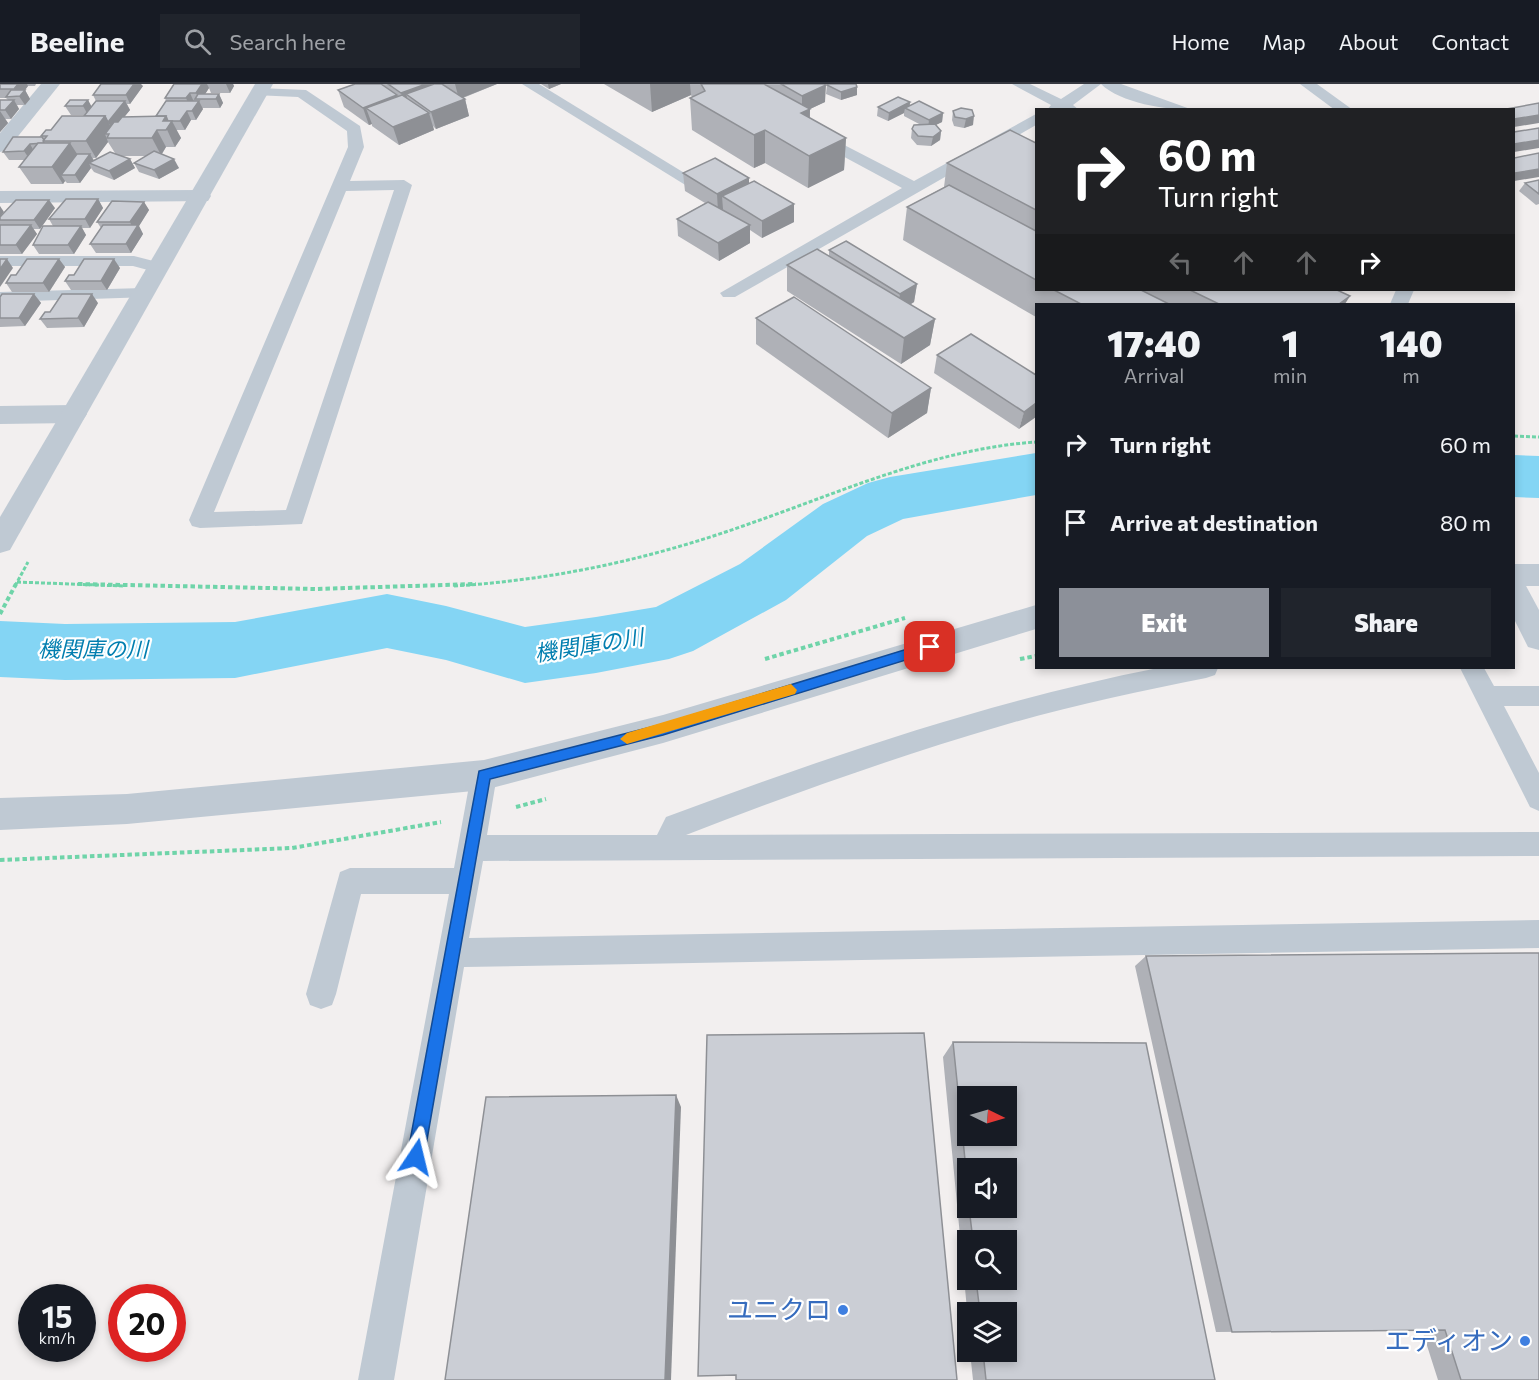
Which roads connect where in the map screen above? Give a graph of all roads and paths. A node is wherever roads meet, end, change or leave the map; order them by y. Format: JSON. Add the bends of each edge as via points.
{"nodes":[{"id":1,"x":51,"y":84,"type":"edge"},
{"id":2,"x":529,"y":84,"type":"edge"},
{"id":3,"x":1019,"y":84,"type":"edge"},
{"id":4,"x":1094,"y":84,"type":"edge"},
{"id":5,"x":1108,"y":84,"type":"edge"},
{"id":6,"x":1307,"y":84,"type":"edge"},
{"id":7,"x":261,"y":88,"type":"edge"},
{"id":8,"x":1063,"y":108,"type":"edge"},
{"id":9,"x":1178,"y":108,"type":"edge"},
{"id":10,"x":1343,"y":108,"type":"edge"},
{"id":11,"x":1035,"y":120,"type":"edge"},
{"id":12,"x":799,"y":126,"type":"edge"},
{"id":13,"x":0,"y":146,"type":"edge"},
{"id":14,"x":341,"y":186,"type":"junction"},
{"id":15,"x":914,"y":188,"type":"junction"},
{"id":16,"x":200,"y":196,"type":"junction"},
{"id":17,"x":0,"y":197,"type":"edge"},
{"id":18,"x":723,"y":202,"type":"edge"},
{"id":19,"x":0,"y":261,"type":"edge"},
{"id":20,"x":159,"y":268,"type":"junction"},
{"id":21,"x":144,"y":293,"type":"junction"},
{"id":22,"x":729,"y":293,"type":"dead end"},
{"id":23,"x":0,"y":297,"type":"edge"},
{"id":24,"x":74,"y":414,"type":"junction"},
{"id":25,"x":0,"y":415,"type":"edge"},
{"id":26,"x":1515,"y":436,"type":"edge"},
{"id":27,"x":1539,"y":436,"type":"edge"},
{"id":28,"x":1035,"y":442,"type":"edge"},
{"id":29,"x":0,"y":542,"type":"edge"},
{"id":30,"x":1515,"y":575,"type":"edge"},
{"id":31,"x":1539,"y":575,"type":"edge"},
{"id":32,"x":17,"y":582,"type":"dead end"},
{"id":33,"x":1515,"y":593,"type":"edge"},
{"id":34,"x":9,"y":596,"type":"dead end"},
{"id":35,"x":0,"y":615,"type":"edge"},
{"id":36,"x":909,"y":617,"type":"dead end"},
{"id":37,"x":1035,"y":617,"type":"edge"},
{"id":38,"x":1539,"y":638,"type":"edge"},
{"id":39,"x":762,"y":660,"type":"dead end"},
{"id":40,"x":1201,"y":669,"type":"edge"},
{"id":41,"x":1473,"y":669,"type":"edge"},
{"id":42,"x":1487,"y":696,"type":"junction"},
{"id":43,"x":1539,"y":696,"type":"edge"},
{"id":44,"x":484,"y":775,"type":"junction"},
{"id":45,"x":1538,"y":794,"type":"edge"},
{"id":46,"x":0,"y":814,"type":"edge"},
{"id":47,"x":1539,"y":844,"type":"edge"},
{"id":48,"x":471,"y":848,"type":"junction"},
{"id":49,"x":664,"y":848,"type":"junction"},
{"id":50,"x":465,"y":881,"type":"junction"},
{"id":51,"x":1539,"y":934,"type":"edge"},
{"id":52,"x":452,"y":953,"type":"junction"},
{"id":53,"x":321,"y":994,"type":"dead end"},
{"id":54,"x":376,"y":1380,"type":"edge"}],
"edges":[{"from":1,"to":13,"type":"street"},
{"from":2,"to":18,"type":"lane"},
{"from":3,"to":8,"type":"lane"},
{"from":4,"to":8,"type":"lane"},
{"from":5,"to":9,"type":"lane"},
{"from":6,"to":10,"type":"lane"},
{"from":7,"to":14,"type":"lane","via":[[301,93],[355,129],[356,147]]},
{"from":7,"to":16,"type":"street"},
{"from":11,"to":15,"type":"lane"},
{"from":12,"to":15,"type":"lane"},
{"from":14,"to":14,"type":"lane","via":[[404,185],[294,518],[200,520]]},
{"from":15,"to":22,"type":"lane"},
{"from":16,"to":17,"type":"street"},
{"from":16,"to":20,"type":"street"},
{"from":19,"to":20,"type":"lane","via":[[134,261]]},
{"from":20,"to":21,"type":"street"},
{"from":21,"to":23,"type":"lane"},
{"from":21,"to":24,"type":"street"},
{"from":24,"to":25,"type":"street"},
{"from":24,"to":29,"type":"street"},
{"from":26,"to":27,"type":"path"},
{"from":28,"to":32,"type":"path","via":[[1006,443],[939,458],[691,543],[617,564],[534,580],[390,589],[182,589]]},
{"from":30,"to":31,"type":"street"},
{"from":33,"to":38,"type":"street"},
{"from":34,"to":35,"type":"path"},
{"from":36,"to":39,"type":"path"},
{"from":37,"to":44,"type":"street","via":[[663,729]]},
{"from":40,"to":49,"type":"lane","via":[[1096,690],[1001,716],[809,777],[676,826]]},
{"from":41,"to":42,"type":"lane"},
{"from":42,"to":43,"type":"lane"},
{"from":42,"to":45,"type":"lane"},
{"from":44,"to":46,"type":"street","via":[[127,809]]},
{"from":44,"to":48,"type":"lane"},
{"from":47,"to":49,"type":"lane"},
{"from":48,"to":49,"type":"lane"},
{"from":48,"to":50,"type":"lane"},
{"from":50,"to":52,"type":"lane"},
{"from":50,"to":53,"type":"lane","via":[[350,881]]},
{"from":51,"to":52,"type":"lane"},
{"from":52,"to":54,"type":"lane"}]}
